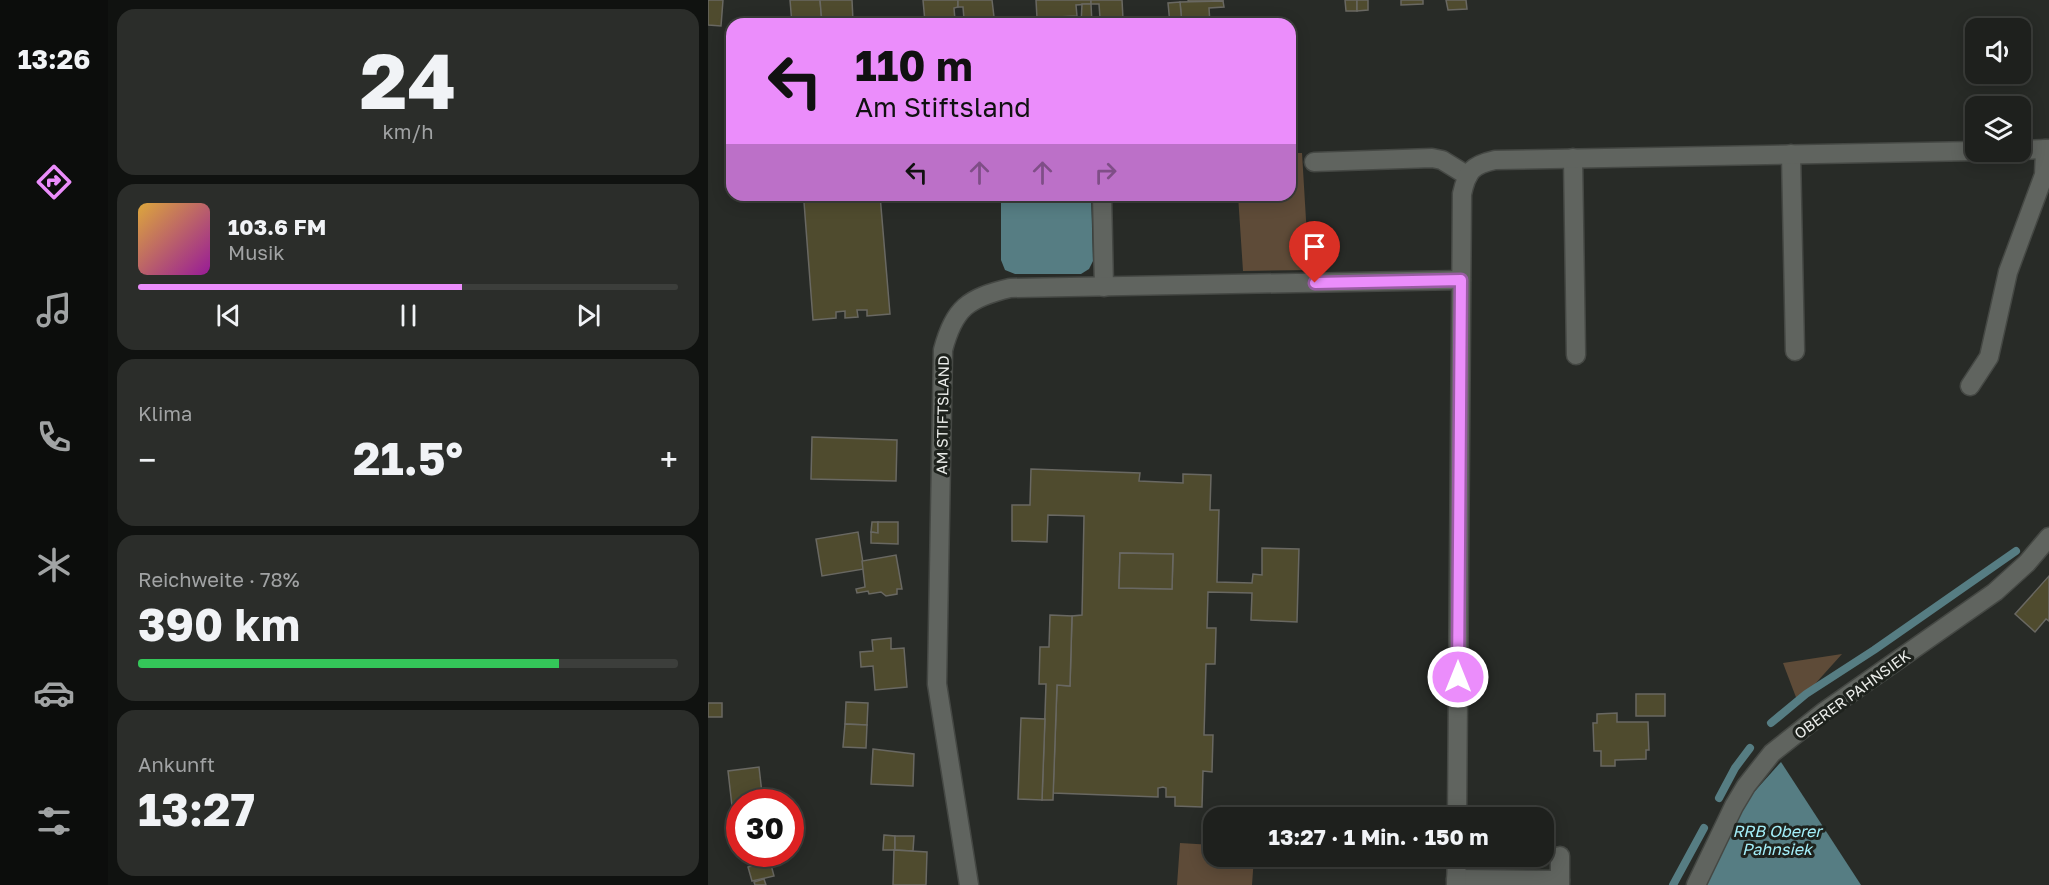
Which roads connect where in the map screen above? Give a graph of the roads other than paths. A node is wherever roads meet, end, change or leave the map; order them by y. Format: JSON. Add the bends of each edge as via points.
{"nodes":[{"id":1,"x":2047,"y":149,"type":"edge"},
{"id":2,"x":2031,"y":150,"type":"edge"},
{"id":3,"x":1965,"y":151,"type":"edge"},
{"id":4,"x":1791,"y":154,"type":"junction"},
{"id":5,"x":1573,"y":158,"type":"junction"},
{"id":6,"x":1314,"y":162,"type":"dead end"},
{"id":7,"x":1468,"y":176,"type":"junction"},
{"id":8,"x":1102,"y":201,"type":"edge"},
{"id":9,"x":1461,"y":280,"type":"junction"},
{"id":10,"x":1104,"y":287,"type":"junction"},
{"id":11,"x":1795,"y":351,"type":"dead end"},
{"id":12,"x":1576,"y":355,"type":"dead end"},
{"id":13,"x":1970,"y":386,"type":"dead end"},
{"id":14,"x":2049,"y":537,"type":"edge"},
{"id":15,"x":1457,"y":807,"type":"edge"},
{"id":16,"x":1560,"y":856,"type":"dead end"},
{"id":17,"x":1456,"y":882,"type":"edge"},
{"id":18,"x":1560,"y":883,"type":"edge"},
{"id":19,"x":969,"y":885,"type":"edge"},
{"id":20,"x":1696,"y":885,"type":"edge"}],
"edges":[{"from":1,"to":2,"type":"street"},
{"from":1,"to":13,"type":"street","via":[[2044,175],[2008,272],[1989,357]]},
{"from":3,"to":4,"type":"street"},
{"from":4,"to":5,"type":"street"},
{"from":4,"to":11,"type":"street"},
{"from":5,"to":7,"type":"street","via":[[1495,160],[1481,163]]},
{"from":5,"to":12,"type":"street"},
{"from":6,"to":7,"type":"street","via":[[1432,158],[1442,159]]},
{"from":7,"to":9,"type":"street","via":[[1462,194]]},
{"from":8,"to":10,"type":"street"},
{"from":9,"to":10,"type":"street","name":"AM STIFTSLAND"},
{"from":9,"to":15,"type":"street"},
{"from":10,"to":19,"type":"street","name":"AM STIFTSLAND","via":[[1010,288],[984,294],[960,311],[943,350],[937,684]]},
{"from":14,"to":20,"type":"street","name":"OBERER PAHNSIEK","via":[[1995,592],[1834,704],[1772,753],[1734,806]]},
{"from":16,"to":18,"type":"street"},
{"from":17,"to":18,"type":"street"}]}
